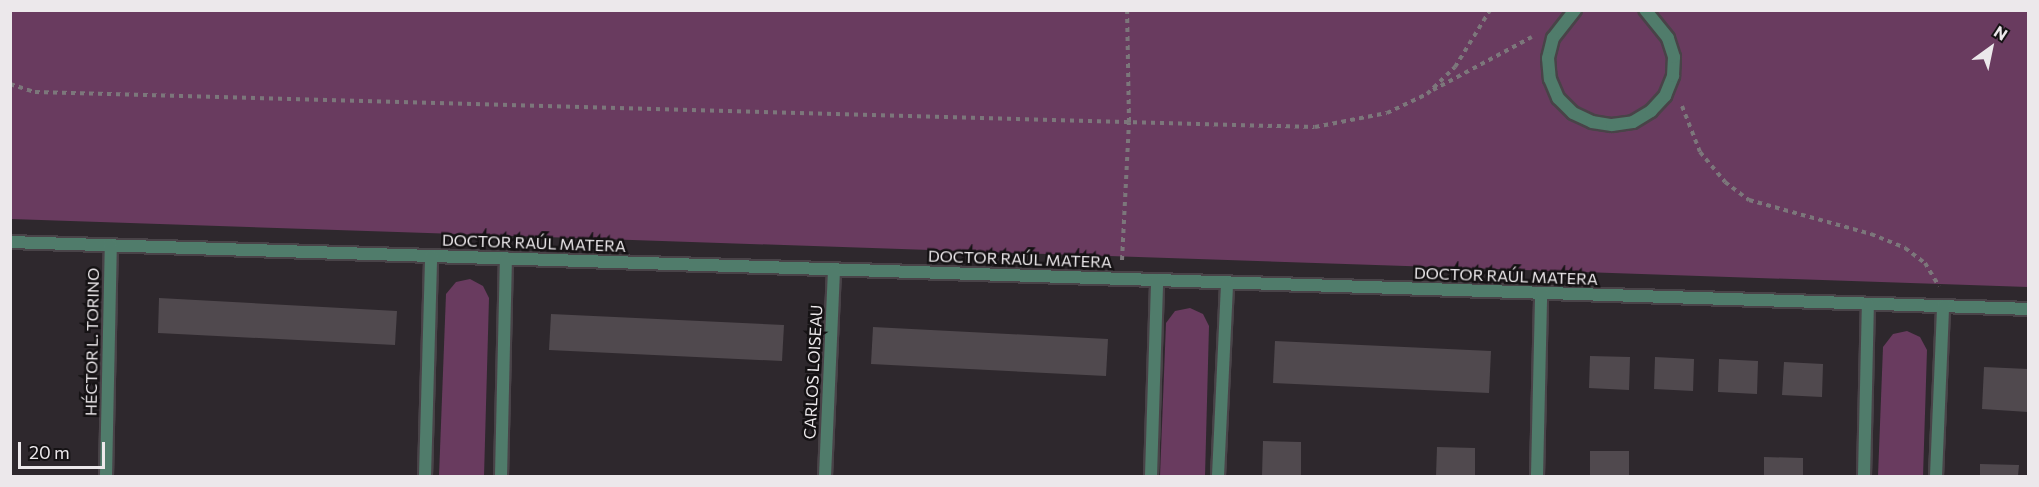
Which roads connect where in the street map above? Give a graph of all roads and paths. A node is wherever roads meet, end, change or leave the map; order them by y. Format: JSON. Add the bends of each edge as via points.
{"nodes":[{"id":1,"x":1127,"y":10,"type":"edge"},
{"id":2,"x":1490,"y":10,"type":"edge"},
{"id":3,"x":1575,"y":10,"type":"edge"},
{"id":4,"x":1645,"y":10,"type":"edge"},
{"id":5,"x":1564,"y":20,"type":"junction"},
{"id":6,"x":1672,"y":76,"type":"junction"},
{"id":7,"x":10,"y":84,"type":"edge"},
{"id":8,"x":1427,"y":94,"type":"junction"},
{"id":9,"x":1129,"y":122,"type":"junction"},
{"id":10,"x":10,"y":242,"type":"edge"},
{"id":11,"x":111,"y":245,"type":"junction"},
{"id":12,"x":431,"y":256,"type":"junction"},
{"id":13,"x":506,"y":258,"type":"junction"},
{"id":14,"x":834,"y":270,"type":"junction"},
{"id":15,"x":1121,"y":279,"type":"junction"},
{"id":16,"x":1157,"y":280,"type":"junction"},
{"id":17,"x":1227,"y":283,"type":"junction"},
{"id":18,"x":1541,"y":293,"type":"junction"},
{"id":19,"x":1868,"y":304,"type":"junction"},
{"id":20,"x":1943,"y":306,"type":"junction"},
{"id":21,"x":2028,"y":309,"type":"edge"},
{"id":22,"x":106,"y":477,"type":"edge"},
{"id":23,"x":425,"y":477,"type":"edge"},
{"id":24,"x":501,"y":477,"type":"edge"},
{"id":25,"x":825,"y":477,"type":"edge"},
{"id":26,"x":1151,"y":477,"type":"edge"},
{"id":27,"x":1218,"y":477,"type":"edge"},
{"id":28,"x":1537,"y":477,"type":"edge"},
{"id":29,"x":1864,"y":477,"type":"edge"},
{"id":30,"x":1936,"y":477,"type":"edge"}],
"edges":[{"from":1,"to":9,"type":"path"},
{"from":2,"to":8,"type":"path","via":[[1455,67]]},
{"from":3,"to":5,"type":"street"},
{"from":4,"to":6,"type":"street","via":[[1668,38],[1674,57]]},
{"from":5,"to":6,"type":"street","via":[[1553,38],[1548,58],[1550,79],[1558,98],[1573,113],[1592,122],[1633,122],[1665,96]]},
{"from":5,"to":8,"type":"path"},
{"from":6,"to":20,"type":"path","via":[[1700,152],[1725,182],[1749,200],[1871,234],[1905,248],[1925,263],[1938,280]]},
{"from":7,"to":9,"type":"path","via":[[35,92]]},
{"from":8,"to":9,"type":"path","via":[[1387,113],[1314,127]]},
{"from":9,"to":15,"type":"path"},
{"from":10,"to":11,"type":"street","name":"DOCTOR RAÚL MATERA"},
{"from":11,"to":12,"type":"street","name":"DOCTOR RAÚL MATERA"},
{"from":11,"to":22,"type":"street","name":"HÉCTOR L. TORINO"},
{"from":12,"to":13,"type":"street","name":"DOCTOR RAÚL MATERA"},
{"from":12,"to":23,"type":"street"},
{"from":13,"to":14,"type":"street","name":"DOCTOR RAÚL MATERA"},
{"from":13,"to":24,"type":"street"},
{"from":14,"to":15,"type":"street","name":"DOCTOR RAÚL MATERA"},
{"from":14,"to":25,"type":"street","name":"CARLOS LOISEAU"},
{"from":15,"to":16,"type":"street","name":"DOCTOR RAÚL MATERA"},
{"from":16,"to":17,"type":"street","name":"DOCTOR RAÚL MATERA"},
{"from":16,"to":26,"type":"street"},
{"from":17,"to":18,"type":"street","name":"DOCTOR RAÚL MATERA"},
{"from":17,"to":27,"type":"street"},
{"from":18,"to":19,"type":"street","name":"DOCTOR RAÚL MATERA"},
{"from":18,"to":28,"type":"street"},
{"from":19,"to":20,"type":"street","name":"DOCTOR RAÚL MATERA"},
{"from":19,"to":29,"type":"street"},
{"from":20,"to":21,"type":"street","name":"DOCTOR RAÚL MATERA"},
{"from":20,"to":30,"type":"street"}]}
